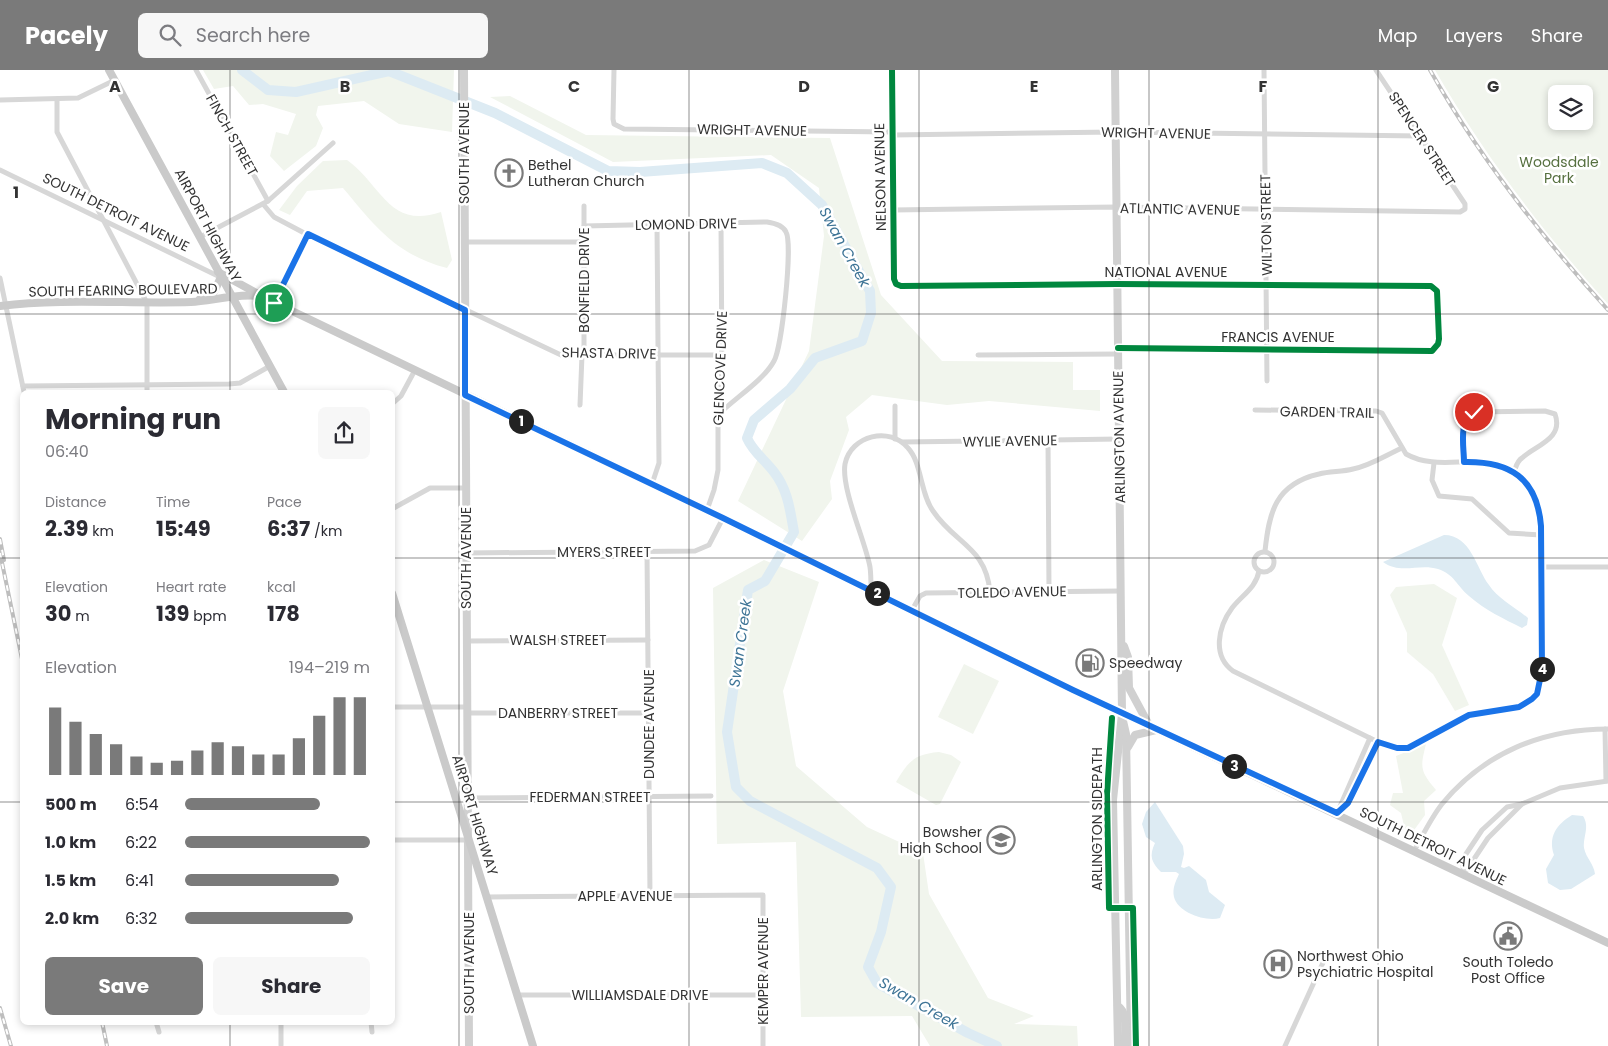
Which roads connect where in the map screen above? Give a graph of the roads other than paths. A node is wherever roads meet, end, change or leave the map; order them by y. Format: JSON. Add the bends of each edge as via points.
{"nodes":[{"id":1,"x":109,"y":70,"type":"edge"},
{"id":2,"x":196,"y":70,"type":"edge"},
{"id":3,"x":464,"y":70,"type":"edge"},
{"id":4,"x":614,"y":70,"type":"edge"},
{"id":5,"x":892,"y":70,"type":"edge"},
{"id":6,"x":1115,"y":70,"type":"edge"},
{"id":7,"x":1264,"y":70,"type":"edge"},
{"id":8,"x":1376,"y":70,"type":"edge"},
{"id":9,"x":115,"y":80,"type":"junction"},
{"id":10,"x":57,"y":99,"type":"junction"},
{"id":11,"x":0,"y":100,"type":"edge"},
{"id":12,"x":1116,"y":132,"type":"junction"},
{"id":13,"x":892,"y":133,"type":"junction"},
{"id":14,"x":1265,"y":134,"type":"junction"},
{"id":15,"x":1420,"y":136,"type":"junction"},
{"id":16,"x":333,"y":143,"type":"dead end"},
{"id":17,"x":0,"y":170,"type":"edge"},
{"id":18,"x":266,"y":202,"type":"junction"},
{"id":19,"x":584,"y":206,"type":"dead end"},
{"id":20,"x":1116,"y":208,"type":"junction"},
{"id":21,"x":1465,"y":209,"type":"joint"},
{"id":22,"x":893,"y":210,"type":"junction"},
{"id":23,"x":1266,"y":210,"type":"junction"},
{"id":24,"x":104,"y":221,"type":"junction"},
{"id":25,"x":721,"y":223,"type":"junction"},
{"id":26,"x":657,"y":225,"type":"junction"},
{"id":27,"x":584,"y":226,"type":"junction"},
{"id":28,"x":308,"y":234,"type":"junction"},
{"id":29,"x":200,"y":237,"type":"junction"},
{"id":30,"x":465,"y":242,"type":"junction"},
{"id":31,"x":584,"y":242,"type":"junction"},
{"id":32,"x":220,"y":274,"type":"junction"},
{"id":33,"x":0,"y":278,"type":"edge"},
{"id":34,"x":896,"y":284,"type":"joint"},
{"id":35,"x":1117,"y":284,"type":"junction"},
{"id":36,"x":1266,"y":285,"type":"junction"},
{"id":37,"x":233,"y":298,"type":"junction"},
{"id":38,"x":263,"y":298,"type":"junction"},
{"id":39,"x":191,"y":302,"type":"junction"},
{"id":40,"x":146,"y":303,"type":"junction"},
{"id":41,"x":274,"y":303,"type":"junction"},
{"id":42,"x":3,"y":306,"type":"edge"},
{"id":43,"x":465,"y":310,"type":"junction"},
{"id":44,"x":1436,"y":347,"type":"joint"},
{"id":45,"x":1267,"y":350,"type":"junction"},
{"id":46,"x":1118,"y":351,"type":"junction"},
{"id":47,"x":583,"y":355,"type":"junction"},
{"id":48,"x":657,"y":355,"type":"junction"},
{"id":49,"x":722,"y":355,"type":"junction"},
{"id":50,"x":978,"y":355,"type":"dead end"},
{"id":51,"x":270,"y":366,"type":"junction"},
{"id":52,"x":414,"y":370,"type":"junction"},
{"id":53,"x":1267,"y":381,"type":"dead end"},
{"id":54,"x":147,"y":385,"type":"junction"},
{"id":55,"x":23,"y":389,"type":"edge"},
{"id":56,"x":147,"y":390,"type":"edge"},
{"id":57,"x":283,"y":390,"type":"edge"},
{"id":58,"x":465,"y":395,"type":"junction"},
{"id":59,"x":395,"y":401,"type":"edge"},
{"id":60,"x":580,"y":405,"type":"dead end"},
{"id":61,"x":895,"y":406,"type":"dead end"},
{"id":62,"x":1255,"y":410,"type":"dead end"},
{"id":63,"x":719,"y":414,"type":"junction"},
{"id":64,"x":895,"y":438,"type":"junction"},
{"id":65,"x":1119,"y":439,"type":"junction"},
{"id":66,"x":1048,"y":440,"type":"junction"},
{"id":67,"x":902,"y":442,"type":"junction"},
{"id":68,"x":1402,"y":448,"type":"junction"},
{"id":69,"x":1464,"y":462,"type":"junction"},
{"id":70,"x":1434,"y":463,"type":"junction"},
{"id":71,"x":1514,"y":472,"type":"junction"},
{"id":72,"x":652,"y":484,"type":"junction"},
{"id":73,"x":466,"y":488,"type":"junction"},
{"id":74,"x":395,"y":507,"type":"edge"},
{"id":75,"x":707,"y":510,"type":"junction"},
{"id":76,"x":723,"y":518,"type":"junction"},
{"id":77,"x":1541,"y":535,"type":"junction"},
{"id":78,"x":1265,"y":551,"type":"junction"},
{"id":79,"x":647,"y":552,"type":"junction"},
{"id":80,"x":466,"y":553,"type":"junction"},
{"id":81,"x":1542,"y":567,"type":"junction"},
{"id":82,"x":1608,"y":567,"type":"edge"},
{"id":83,"x":1259,"y":571,"type":"junction"},
{"id":84,"x":871,"y":590,"type":"junction"},
{"id":85,"x":1049,"y":591,"type":"junction"},
{"id":86,"x":1121,"y":591,"type":"junction"},
{"id":87,"x":990,"y":592,"type":"junction"},
{"id":88,"x":912,"y":610,"type":"junction"},
{"id":89,"x":396,"y":617,"type":"edge"},
{"id":90,"x":1121,"y":639,"type":"junction"},
{"id":91,"x":648,"y":640,"type":"junction"},
{"id":92,"x":467,"y":641,"type":"junction"},
{"id":93,"x":395,"y":707,"type":"edge"},
{"id":94,"x":429,"y":707,"type":"junction"},
{"id":95,"x":468,"y":710,"type":"junction"},
{"id":96,"x":649,"y":713,"type":"junction"},
{"id":97,"x":1122,"y":714,"type":"junction"},
{"id":98,"x":1153,"y":728,"type":"junction"},
{"id":99,"x":1606,"y":729,"type":"edge"},
{"id":100,"x":1370,"y":738,"type":"junction"},
{"id":101,"x":1378,"y":742,"type":"junction"},
{"id":102,"x":1126,"y":754,"type":"junction"},
{"id":103,"x":1607,"y":781,"type":"edge"},
{"id":104,"x":711,"y":796,"type":"dead end"},
{"id":105,"x":649,"y":797,"type":"junction"},
{"id":106,"x":468,"y":798,"type":"junction"},
{"id":107,"x":1522,"y":804,"type":"junction"},
{"id":108,"x":1337,"y":813,"type":"junction"},
{"id":109,"x":395,"y":840,"type":"edge"},
{"id":110,"x":468,"y":840,"type":"junction"},
{"id":111,"x":1414,"y":851,"type":"junction"},
{"id":112,"x":1464,"y":874,"type":"junction"},
{"id":113,"x":650,"y":896,"type":"junction"},
{"id":114,"x":762,"y":896,"type":"joint"},
{"id":115,"x":487,"y":897,"type":"junction"},
{"id":116,"x":1608,"y":943,"type":"edge"},
{"id":117,"x":1326,"y":956,"type":"dead end"},
{"id":118,"x":518,"y":995,"type":"junction"},
{"id":119,"x":763,"y":995,"type":"junction"},
{"id":120,"x":1118,"y":1006,"type":"junction"},
{"id":121,"x":157,"y":1025,"type":"edge"},
{"id":122,"x":281,"y":1025,"type":"edge"},
{"id":123,"x":371,"y":1025,"type":"edge"},
{"id":124,"x":158,"y":1032,"type":"dead end"},
{"id":125,"x":372,"y":1032,"type":"dead end"},
{"id":126,"x":281,"y":1045,"type":"dead end"},
{"id":127,"x":469,"y":1046,"type":"edge"},
{"id":128,"x":533,"y":1046,"type":"edge"},
{"id":129,"x":763,"y":1046,"type":"edge"},
{"id":130,"x":1118,"y":1046,"type":"edge"},
{"id":131,"x":1125,"y":1046,"type":"edge"},
{"id":132,"x":1131,"y":1046,"type":"edge"},
{"id":133,"x":1285,"y":1046,"type":"edge"}],
"edges":[{"from":1,"to":9,"type":"main road","name":"AIRPORT HIGHWAY"},
{"from":2,"to":18,"type":"street","name":"FINCH STREET"},
{"from":3,"to":30,"type":"street","name":"SOUTH AVENUE"},
{"from":4,"to":13,"type":"street","name":"WRIGHT AVENUE","via":[[614,124],[624,129]]},
{"from":5,"to":13,"type":"street","name":"NELSON AVENUE"},
{"from":6,"to":12,"type":"street","name":"ARLINGTON AVENUE"},
{"from":7,"to":14,"type":"street","name":"WILTON STREET"},
{"from":8,"to":15,"type":"street","name":"SPENCER STREET"},
{"from":9,"to":10,"type":"street","via":[[78,98]]},
{"from":9,"to":29,"type":"main road","name":"AIRPORT HIGHWAY"},
{"from":10,"to":11,"type":"street"},
{"from":10,"to":24,"type":"street","via":[[57,132]]},
{"from":12,"to":13,"type":"street","name":"WRIGHT AVENUE"},
{"from":12,"to":14,"type":"street","name":"WRIGHT AVENUE"},
{"from":12,"to":20,"type":"street","name":"ARLINGTON AVENUE"},
{"from":13,"to":22,"type":"street","name":"NELSON AVENUE"},
{"from":14,"to":15,"type":"street","name":"WRIGHT AVENUE"},
{"from":14,"to":23,"type":"street","name":"WILTON STREET"},
{"from":15,"to":21,"type":"street","name":"SPENCER STREET"},
{"from":16,"to":18,"type":"street"},
{"from":17,"to":24,"type":"street","name":"SOUTH DETROIT AVENUE"},
{"from":18,"to":28,"type":"street","name":"SHASTA DRIVE","via":[[267,211],[274,217]]},
{"from":18,"to":29,"type":"street"},
{"from":19,"to":27,"type":"street","name":"BONFIELD DRIVE"},
{"from":20,"to":22,"type":"street","name":"ATLANTIC AVENUE"},
{"from":20,"to":23,"type":"street","name":"ATLANTIC AVENUE"},
{"from":20,"to":35,"type":"street","name":"ARLINGTON AVENUE"},
{"from":21,"to":23,"type":"street","name":"ATLANTIC AVENUE","via":[[1460,212]]},
{"from":22,"to":34,"type":"street","name":"NELSON AVENUE"},
{"from":23,"to":36,"type":"street","name":"WILTON STREET"},
{"from":24,"to":32,"type":"street","name":"SOUTH DETROIT AVENUE"},
{"from":24,"to":40,"type":"street"},
{"from":25,"to":26,"type":"street","name":"LOMOND DRIVE"},
{"from":25,"to":49,"type":"street","name":"GLENCOVE DRIVE"},
{"from":25,"to":63,"type":"street","name":"LOMOND DRIVE","via":[[767,222],[779,225],[786,230],[789,249],[778,353],[769,368]]},
{"from":26,"to":27,"type":"street","name":"LOMOND DRIVE"},
{"from":26,"to":48,"type":"street"},
{"from":27,"to":31,"type":"street","name":"BONFIELD DRIVE"},
{"from":28,"to":41,"type":"street"},
{"from":28,"to":43,"type":"street","name":"SHASTA DRIVE"},
{"from":29,"to":32,"type":"main road","name":"AIRPORT HIGHWAY"},
{"from":30,"to":31,"type":"street"},
{"from":30,"to":43,"type":"street","name":"SOUTH AVENUE"},
{"from":31,"to":47,"type":"street","name":"BONFIELD DRIVE"},
{"from":32,"to":37,"type":"main road","name":"AIRPORT HIGHWAY"},
{"from":32,"to":38,"type":"main road","via":[[246,285]]},
{"from":32,"to":39,"type":"main road","via":[[214,292]]},
{"from":33,"to":42,"type":"street"},
{"from":34,"to":35,"type":"street","name":"NATIONAL AVENUE"},
{"from":35,"to":36,"type":"street","name":"NATIONAL AVENUE"},
{"from":35,"to":46,"type":"street","name":"ARLINGTON AVENUE"},
{"from":36,"to":44,"type":"street","name":"NATIONAL AVENUE","via":[[1431,286],[1436,288],[1439,339]]},
{"from":36,"to":45,"type":"street","name":"WILTON STREET"},
{"from":37,"to":38,"type":"main road","name":"SOUTH FEARING BOULEVARD"},
{"from":37,"to":39,"type":"main road","name":"SOUTH FEARING BOULEVARD"},
{"from":37,"to":51,"type":"main road","name":"AIRPORT HIGHWAY"},
{"from":38,"to":41,"type":"main road","name":"SOUTH FEARING BOULEVARD"},
{"from":39,"to":40,"type":"main road","name":"SOUTH FEARING BOULEVARD"},
{"from":40,"to":42,"type":"main road","name":"SOUTH FEARING BOULEVARD"},
{"from":40,"to":54,"type":"street"},
{"from":41,"to":52,"type":"main road","name":"SOUTH DETROIT AVENUE"},
{"from":42,"to":55,"type":"street"},
{"from":43,"to":47,"type":"street","name":"SHASTA DRIVE","via":[[557,353]]},
{"from":43,"to":58,"type":"street","name":"SOUTH AVENUE"},
{"from":44,"to":45,"type":"street","name":"FRANCIS AVENUE","via":[[1432,351]]},
{"from":45,"to":46,"type":"street","name":"FRANCIS AVENUE"},
{"from":45,"to":53,"type":"street","name":"WILTON STREET"},
{"from":46,"to":50,"type":"street","name":"FRANCIS AVENUE"},
{"from":46,"to":65,"type":"street","name":"ARLINGTON AVENUE"},
{"from":47,"to":48,"type":"street","name":"SHASTA DRIVE"},
{"from":47,"to":60,"type":"street","name":"BONFIELD DRIVE"},
{"from":48,"to":49,"type":"street","name":"SHASTA DRIVE"},
{"from":48,"to":72,"type":"street","via":[[658,463]]},
{"from":49,"to":63,"type":"street","name":"GLENCOVE DRIVE"},
{"from":51,"to":54,"type":"street","via":[[240,383]]},
{"from":51,"to":57,"type":"main road","name":"AIRPORT HIGHWAY"},
{"from":52,"to":58,"type":"main road","name":"SOUTH DETROIT AVENUE"},
{"from":52,"to":59,"type":"street"},
{"from":54,"to":55,"type":"street"},
{"from":54,"to":56,"type":"street"},
{"from":58,"to":72,"type":"main road","name":"SOUTH DETROIT AVENUE"},
{"from":58,"to":73,"type":"street","name":"SOUTH AVENUE"},
{"from":61,"to":64,"type":"street"},
{"from":62,"to":68,"type":"street","name":"GARDEN TRAIL","via":[[1376,411],[1382,413]]},
{"from":63,"to":75,"type":"street","name":"GLENCOVE DRIVE","via":[[718,470]]},
{"from":64,"to":67,"type":"street"},
{"from":64,"to":84,"type":"street","via":[[878,436],[862,440],[852,450],[845,465],[849,494],[870,568]]},
{"from":65,"to":66,"type":"street","name":"WYLIE AVENUE"},
{"from":65,"to":86,"type":"street","name":"ARLINGTON AVENUE"},
{"from":66,"to":67,"type":"street","name":"WYLIE AVENUE"},
{"from":66,"to":85,"type":"street"},
{"from":67,"to":87,"type":"street","via":[[911,452],[930,508],[948,531],[978,556],[988,574]]},
{"from":68,"to":70,"type":"street","via":[[1412,457]]},
{"from":68,"to":78,"type":"street","via":[[1360,467],[1305,478],[1289,489],[1271,511]]},
{"from":69,"to":70,"type":"street"},
{"from":69,"to":71,"type":"street","via":[[1481,462]]},
{"from":69,"to":71,"type":"street","via":[[1464,424],[1470,414],[1545,411],[1555,414],[1558,426],[1555,433],[1521,458]]},
{"from":70,"to":77,"type":"street","via":[[1432,480],[1439,496],[1472,499],[1508,533]]},
{"from":71,"to":77,"type":"street","via":[[1536,498]]},
{"from":72,"to":75,"type":"main road","name":"SOUTH DETROIT AVENUE"},
{"from":73,"to":74,"type":"street","via":[[430,488]]},
{"from":73,"to":80,"type":"street","name":"SOUTH AVENUE"},
{"from":75,"to":76,"type":"main road","name":"SOUTH DETROIT AVENUE"},
{"from":76,"to":79,"type":"street","name":"MYERS STREET","via":[[704,549]]},
{"from":76,"to":84,"type":"main road","name":"SOUTH DETROIT AVENUE"},
{"from":77,"to":81,"type":"street"},
{"from":78,"to":83,"type":"street","via":[[1254,558]]},
{"from":78,"to":83,"type":"street","via":[[1272,556],[1274,564],[1268,571]]},
{"from":79,"to":80,"type":"street","name":"MYERS STREET"},
{"from":79,"to":91,"type":"street","name":"DUNDEE AVENUE"},
{"from":80,"to":92,"type":"street","name":"SOUTH AVENUE"},
{"from":81,"to":82,"type":"street"},
{"from":81,"to":101,"type":"street","via":[[1542,679],[1532,699],[1513,709],[1469,715],[1408,748]]},
{"from":83,"to":100,"type":"street","via":[[1253,586],[1229,614],[1220,638],[1221,658],[1228,667]]},
{"from":84,"to":88,"type":"main road","name":"SOUTH DETROIT AVENUE"},
{"from":85,"to":86,"type":"street","name":"TOLEDO AVENUE"},
{"from":85,"to":87,"type":"street","name":"TOLEDO AVENUE"},
{"from":86,"to":90,"type":"street","name":"ARLINGTON AVENUE"},
{"from":87,"to":88,"type":"street","name":"TOLEDO AVENUE","via":[[926,593],[920,596]]},
{"from":88,"to":97,"type":"main road","name":"SOUTH DETROIT AVENUE"},
{"from":89,"to":94,"type":"main road","name":"AIRPORT HIGHWAY"},
{"from":90,"to":97,"type":"street","name":"ARLINGTON AVENUE"},
{"from":90,"to":98,"type":"street","via":[[1128,657],[1129,688]]},
{"from":91,"to":92,"type":"street","name":"WALSH STREET"},
{"from":91,"to":96,"type":"street","name":"DUNDEE AVENUE"},
{"from":92,"to":95,"type":"street","name":"SOUTH AVENUE"},
{"from":93,"to":94,"type":"street","name":"DANBERRY STREET"},
{"from":94,"to":95,"type":"street","name":"DANBERRY STREET"},
{"from":94,"to":110,"type":"main road","name":"AIRPORT HIGHWAY"},
{"from":95,"to":96,"type":"street","name":"DANBERRY STREET"},
{"from":95,"to":106,"type":"street","name":"SOUTH AVENUE"},
{"from":96,"to":105,"type":"street","name":"DUNDEE AVENUE"},
{"from":97,"to":98,"type":"main road","name":"SOUTH DETROIT AVENUE"},
{"from":97,"to":102,"type":"street","name":"ARLINGTON AVENUE"},
{"from":97,"to":120,"type":"street","name":"ARLINGTON AVENUE","via":[[1113,800]]},
{"from":98,"to":102,"type":"street","via":[[1131,738]]},
{"from":98,"to":108,"type":"main road","name":"SOUTH DETROIT AVENUE"},
{"from":99,"to":103,"type":"street"},
{"from":99,"to":111,"type":"street","via":[[1564,732],[1519,746],[1488,761],[1470,774],[1441,805]]},
{"from":100,"to":101,"type":"street"},
{"from":100,"to":108,"type":"street"},
{"from":101,"to":108,"type":"street","via":[[1348,803]]},
{"from":102,"to":132,"type":"street","name":"ARLINGTON AVENUE"},
{"from":103,"to":107,"type":"street","via":[[1560,788]]},
{"from":104,"to":105,"type":"street","name":"FEDERMAN STREET"},
{"from":105,"to":106,"type":"street","name":"FEDERMAN STREET"},
{"from":105,"to":113,"type":"street","name":"DUNDEE AVENUE"},
{"from":106,"to":110,"type":"street","name":"SOUTH AVENUE"},
{"from":107,"to":112,"type":"street","via":[[1488,838]]},
{"from":107,"to":112,"type":"street","via":[[1507,807],[1482,830],[1462,860]]},
{"from":108,"to":111,"type":"main road","name":"SOUTH DETROIT AVENUE"},
{"from":109,"to":110,"type":"street"},
{"from":110,"to":115,"type":"main road","name":"AIRPORT HIGHWAY"},
{"from":110,"to":127,"type":"street","name":"SOUTH AVENUE"},
{"from":111,"to":112,"type":"main road","name":"SOUTH DETROIT AVENUE"},
{"from":112,"to":116,"type":"main road","name":"SOUTH DETROIT AVENUE"},
{"from":113,"to":114,"type":"street","name":"APPLE AVENUE"},
{"from":113,"to":115,"type":"street","name":"APPLE AVENUE"},
{"from":114,"to":119,"type":"street","name":"KEMPER AVENUE"},
{"from":115,"to":118,"type":"main road","name":"AIRPORT HIGHWAY"},
{"from":117,"to":133,"type":"street"},
{"from":118,"to":119,"type":"street","name":"WILLIAMSDALE DRIVE"},
{"from":118,"to":128,"type":"main road","name":"AIRPORT HIGHWAY"},
{"from":119,"to":129,"type":"street","name":"KEMPER AVENUE"},
{"from":120,"to":130,"type":"street","name":"ARLINGTON AVENUE"},
{"from":120,"to":131,"type":"street","via":[[1125,1016]]},
{"from":121,"to":124,"type":"street"},
{"from":122,"to":126,"type":"street"},
{"from":123,"to":125,"type":"street"}]}
